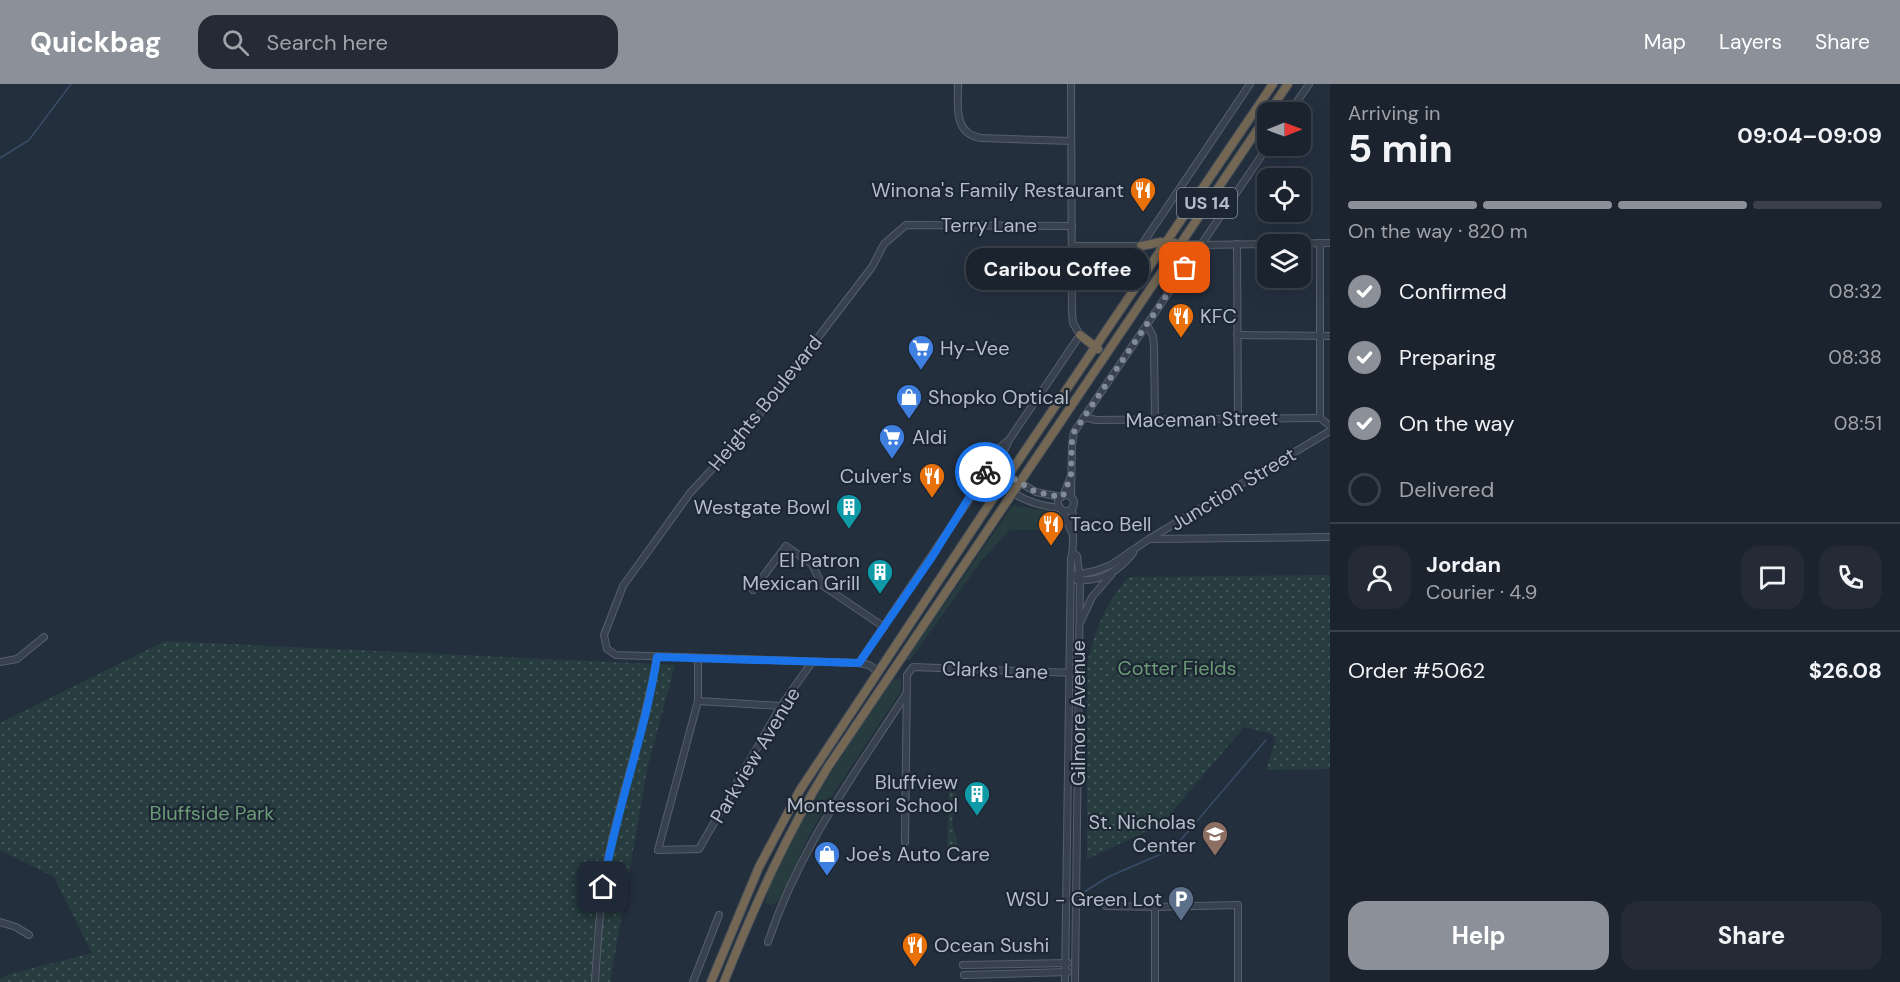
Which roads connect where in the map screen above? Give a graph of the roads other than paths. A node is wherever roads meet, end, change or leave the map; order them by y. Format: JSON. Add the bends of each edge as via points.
{"nodes":[{"id":1,"x":958,"y":84,"type":"edge"},
{"id":2,"x":1071,"y":84,"type":"edge"},
{"id":3,"x":1250,"y":84,"type":"edge"},
{"id":4,"x":1273,"y":84,"type":"edge"},
{"id":5,"x":1288,"y":84,"type":"edge"},
{"id":6,"x":1309,"y":84,"type":"edge"},
{"id":7,"x":1263,"y":99,"type":"junction"},
{"id":8,"x":1267,"y":102,"type":"edge"},
{"id":9,"x":1276,"y":102,"type":"edge"},
{"id":10,"x":1297,"y":102,"type":"edge"},
{"id":11,"x":1257,"y":130,"type":"edge"},
{"id":12,"x":1071,"y":141,"type":"junction"},
{"id":13,"x":1261,"y":156,"type":"edge"},
{"id":14,"x":906,"y":225,"type":"joint"},
{"id":15,"x":1193,"y":225,"type":"junction"},
{"id":16,"x":1072,"y":226,"type":"junction"},
{"id":17,"x":1176,"y":228,"type":"junction"},
{"id":18,"x":1166,"y":243,"type":"junction"},
{"id":19,"x":1320,"y":243,"type":"junction"},
{"id":20,"x":1330,"y":243,"type":"edge"},
{"id":21,"x":1237,"y":244,"type":"junction"},
{"id":22,"x":1179,"y":245,"type":"junction"},
{"id":23,"x":1201,"y":245,"type":"junction"},
{"id":24,"x":1073,"y":246,"type":"junction"},
{"id":25,"x":1141,"y":246,"type":"junction"},
{"id":26,"x":1154,"y":260,"type":"junction"},
{"id":27,"x":1169,"y":261,"type":"junction"},
{"id":28,"x":1147,"y":325,"type":"junction"},
{"id":29,"x":1106,"y":332,"type":"junction"},
{"id":30,"x":1080,"y":335,"type":"junction"},
{"id":31,"x":1237,"y":335,"type":"junction"},
{"id":32,"x":1319,"y":336,"type":"junction"},
{"id":33,"x":1330,"y":336,"type":"edge"},
{"id":34,"x":1095,"y":347,"type":"junction"},
{"id":35,"x":1108,"y":351,"type":"junction"},
{"id":36,"x":1088,"y":357,"type":"junction"},
{"id":37,"x":1101,"y":361,"type":"junction"},
{"id":38,"x":1084,"y":417,"type":"junction"},
{"id":39,"x":1320,"y":418,"type":"junction"},
{"id":40,"x":1238,"y":419,"type":"junction"},
{"id":41,"x":1155,"y":420,"type":"junction"},
{"id":42,"x":1330,"y":426,"type":"edge"},
{"id":43,"x":1330,"y":431,"type":"edge"},
{"id":44,"x":1009,"y":440,"type":"junction"},
{"id":45,"x":1004,"y":473,"type":"junction"},
{"id":46,"x":983,"y":474,"type":"junction"},
{"id":47,"x":1071,"y":476,"type":"junction"},
{"id":48,"x":1018,"y":483,"type":"junction"},
{"id":49,"x":1002,"y":486,"type":"junction"},
{"id":50,"x":978,"y":488,"type":"junction"},
{"id":51,"x":1012,"y":492,"type":"junction"},
{"id":52,"x":1062,"y":496,"type":"junction"},
{"id":53,"x":1071,"y":496,"type":"junction"},
{"id":54,"x":1072,"y":508,"type":"junction"},
{"id":55,"x":1061,"y":509,"type":"junction"},
{"id":56,"x":1071,"y":531,"type":"junction"},
{"id":57,"x":1330,"y":537,"type":"edge"},
{"id":58,"x":1149,"y":539,"type":"junction"},
{"id":59,"x":1137,"y":548,"type":"junction"},
{"id":60,"x":1073,"y":553,"type":"junction"},
{"id":61,"x":1117,"y":569,"type":"junction"},
{"id":62,"x":1080,"y":577,"type":"junction"},
{"id":63,"x":1071,"y":578,"type":"junction"},
{"id":64,"x":753,"y":590,"type":"dead end"},
{"id":65,"x":885,"y":627,"type":"junction"},
{"id":66,"x":1079,"y":627,"type":"junction"},
{"id":67,"x":44,"y":637,"type":"dead end"},
{"id":68,"x":657,"y":657,"type":"junction"},
{"id":69,"x":698,"y":658,"type":"junction"},
{"id":70,"x":0,"y":662,"type":"edge"},
{"id":71,"x":812,"y":662,"type":"junction"},
{"id":72,"x":859,"y":663,"type":"junction"},
{"id":73,"x":877,"y":671,"type":"junction"},
{"id":74,"x":1070,"y":673,"type":"junction"},
{"id":75,"x":1078,"y":673,"type":"junction"},
{"id":76,"x":879,"y":691,"type":"junction"},
{"id":77,"x":907,"y":693,"type":"junction"},
{"id":78,"x":698,"y":701,"type":"junction"},
{"id":79,"x":782,"y":706,"type":"junction"},
{"id":80,"x":905,"y":842,"type":"dead end"},
{"id":81,"x":1106,"y":906,"type":"dead end"},
{"id":82,"x":1155,"y":907,"type":"junction"},
{"id":83,"x":719,"y":915,"type":"dead end"},
{"id":84,"x":0,"y":922,"type":"edge"},
{"id":85,"x":29,"y":935,"type":"dead end"},
{"id":86,"x":768,"y":942,"type":"dead end"},
{"id":87,"x":1065,"y":963,"type":"junction"},
{"id":88,"x":1075,"y":963,"type":"junction"},
{"id":89,"x":963,"y":965,"type":"dead end"},
{"id":90,"x":1065,"y":972,"type":"junction"},
{"id":91,"x":1075,"y":972,"type":"junction"},
{"id":92,"x":964,"y":975,"type":"dead end"},
{"id":93,"x":594,"y":982,"type":"edge"},
{"id":94,"x":693,"y":982,"type":"edge"},
{"id":95,"x":711,"y":982,"type":"edge"},
{"id":96,"x":724,"y":982,"type":"edge"},
{"id":97,"x":1065,"y":982,"type":"edge"},
{"id":98,"x":1075,"y":982,"type":"edge"},
{"id":99,"x":1155,"y":982,"type":"edge"},
{"id":100,"x":1238,"y":982,"type":"edge"}],
"edges":[{"from":1,"to":12,"type":"street","via":[[958,117],[970,135]]},
{"from":2,"to":12,"type":"street"},
{"from":3,"to":25,"type":"street"},
{"from":4,"to":7,"type":"highway","number":"US 14"},
{"from":5,"to":9,"type":"highway","number":"US 14"},
{"from":6,"to":10,"type":"street"},
{"from":7,"to":8,"type":"highway"},
{"from":7,"to":17,"type":"highway","number":"US 14"},
{"from":11,"to":15,"type":"highway","number":"US 14"},
{"from":12,"to":16,"type":"street"},
{"from":13,"to":23,"type":"street","name":"Gilmore Avenue"},
{"from":14,"to":16,"type":"street","name":"Terry Lane"},
{"from":14,"to":68,"type":"street","name":"Heights Boulevard","via":[[884,244],[872,267],[741,438],[690,493],[623,586],[604,635],[607,649],[616,655]]},
{"from":15,"to":22,"type":"highway","number":"US 14"},
{"from":15,"to":23,"type":"highway","via":[[1191,239]]},
{"from":16,"to":24,"type":"street"},
{"from":17,"to":18,"type":"highway","number":"US 14"},
{"from":17,"to":22,"type":"highway","via":[[1175,240]]},
{"from":18,"to":25,"type":"highway"},
{"from":18,"to":26,"type":"highway","number":"US 14"},
{"from":18,"to":27,"type":"highway","via":[[1171,248]]},
{"from":19,"to":20,"type":"street"},
{"from":19,"to":21,"type":"street"},
{"from":19,"to":32,"type":"street"},
{"from":21,"to":23,"type":"street"},
{"from":21,"to":31,"type":"street"},
{"from":22,"to":23,"type":"highway"},
{"from":22,"to":27,"type":"highway","number":"US 14"},
{"from":23,"to":28,"type":"street","name":"Gilmore Avenue"},
{"from":24,"to":25,"type":"street"},
{"from":24,"to":30,"type":"street","via":[[1072,318]]},
{"from":25,"to":26,"type":"highway","via":[[1153,251]]},
{"from":26,"to":29,"type":"highway","number":"US 14"},
{"from":27,"to":35,"type":"highway","number":"US 14"},
{"from":28,"to":38,"type":"street","name":"Gilmore Avenue"},
{"from":28,"to":41,"type":"street","via":[[1154,346]]},
{"from":29,"to":34,"type":"highway"},
{"from":29,"to":35,"type":"highway","via":[[1103,344]]},
{"from":30,"to":34,"type":"highway"},
{"from":30,"to":36,"type":"highway"},
{"from":30,"to":44,"type":"street"},
{"from":31,"to":32,"type":"street"},
{"from":31,"to":40,"type":"street"},
{"from":32,"to":33,"type":"street"},
{"from":32,"to":39,"type":"street"},
{"from":34,"to":36,"type":"highway"},
{"from":34,"to":37,"type":"highway"},
{"from":35,"to":37,"type":"highway","number":"US 14"},
{"from":36,"to":45,"type":"highway"},
{"from":37,"to":48,"type":"highway","number":"US 14"},
{"from":38,"to":41,"type":"street","name":"Maceman Street"},
{"from":38,"to":47,"type":"street","name":"Gilmore Avenue","via":[[1072,440]]},
{"from":39,"to":40,"type":"street","name":"Maceman Street"},
{"from":39,"to":42,"type":"street"},
{"from":40,"to":41,"type":"street","name":"Maceman Street"},
{"from":43,"to":58,"type":"street","name":"Junction Street"},
{"from":44,"to":45,"type":"street","via":[[1000,460]]},
{"from":44,"to":46,"type":"street","via":[[999,448]]},
{"from":45,"to":46,"type":"street","via":[[991,470]]},
{"from":45,"to":48,"type":"street"},
{"from":45,"to":49,"type":"highway"},
{"from":46,"to":50,"type":"street"},
{"from":47,"to":52,"type":"street"},
{"from":47,"to":53,"type":"street","name":"Gilmore Avenue"},
{"from":48,"to":51,"type":"highway","number":"US 14"},
{"from":48,"to":52,"type":"street","via":[[1036,492]]},
{"from":49,"to":50,"type":"street","via":[[990,478]]},
{"from":49,"to":51,"type":"street"},
{"from":49,"to":73,"type":"highway"},
{"from":50,"to":65,"type":"street"},
{"from":51,"to":55,"type":"street","via":[[1027,501]]},
{"from":51,"to":76,"type":"highway","number":"US 14"},
{"from":52,"to":53,"type":"street"},
{"from":52,"to":55,"type":"street","name":"Gilmore Avenue","via":[[1058,504]]},
{"from":53,"to":54,"type":"street","name":"Gilmore Avenue"},
{"from":54,"to":55,"type":"street"},
{"from":54,"to":56,"type":"street","name":"Gilmore Avenue"},
{"from":55,"to":56,"type":"street","name":"Gilmore Avenue"},
{"from":56,"to":60,"type":"street","name":"Gilmore Avenue"},
{"from":57,"to":58,"type":"street"},
{"from":58,"to":59,"type":"street","name":"Junction Street"},
{"from":59,"to":61,"type":"street","name":"Junction Street"},
{"from":59,"to":62,"type":"street","name":"Junction Street"},
{"from":60,"to":62,"type":"street","name":"Gilmore Avenue"},
{"from":60,"to":63,"type":"street","name":"Gilmore Avenue"},
{"from":61,"to":62,"type":"street","name":"Junction Street","via":[[1097,579]]},
{"from":61,"to":66,"type":"street","via":[[1092,597]]},
{"from":62,"to":63,"type":"street"},
{"from":62,"to":66,"type":"street","name":"Gilmore Avenue"},
{"from":63,"to":74,"type":"street","name":"Gilmore Avenue"},
{"from":64,"to":65,"type":"street","via":[[786,546],[812,564],[822,585]]},
{"from":65,"to":72,"type":"street"},
{"from":66,"to":75,"type":"street","name":"Gilmore Avenue"},
{"from":67,"to":70,"type":"street","via":[[17,659]]},
{"from":68,"to":69,"type":"street"},
{"from":68,"to":93,"type":"street","via":[[608,857]]},
{"from":69,"to":71,"type":"street"},
{"from":69,"to":78,"type":"street"},
{"from":71,"to":72,"type":"street"},
{"from":71,"to":79,"type":"street","name":"Parkview Avenue"},
{"from":72,"to":73,"type":"street"},
{"from":73,"to":76,"type":"highway"},
{"from":73,"to":95,"type":"highway","via":[[784,816]]},
{"from":74,"to":75,"type":"street","name":"Clarks Lane"},
{"from":74,"to":77,"type":"street","name":"Clarks Lane","via":[[913,667],[907,675]]},
{"from":74,"to":87,"type":"street","name":"Gilmore Avenue"},
{"from":75,"to":88,"type":"street","name":"Gilmore Avenue"},
{"from":76,"to":96,"type":"highway","number":"US 14","via":[[801,811]]},
{"from":77,"to":80,"type":"street"},
{"from":77,"to":86,"type":"street","via":[[814,837]]},
{"from":78,"to":79,"type":"street"},
{"from":78,"to":79,"type":"street","name":"Parkview Avenue","via":[[658,850],[699,849]]},
{"from":81,"to":82,"type":"street"},
{"from":82,"to":99,"type":"street"},
{"from":82,"to":100,"type":"street","via":[[1238,905]]},
{"from":83,"to":94,"type":"street"},
{"from":84,"to":85,"type":"street"},
{"from":87,"to":88,"type":"street"},
{"from":87,"to":89,"type":"street"},
{"from":87,"to":90,"type":"street","name":"Gilmore Avenue"},
{"from":88,"to":91,"type":"street","name":"Gilmore Avenue"},
{"from":90,"to":91,"type":"street"},
{"from":90,"to":92,"type":"street"},
{"from":90,"to":97,"type":"street","name":"Gilmore Avenue"},
{"from":91,"to":98,"type":"street","name":"Gilmore Avenue"}]}
